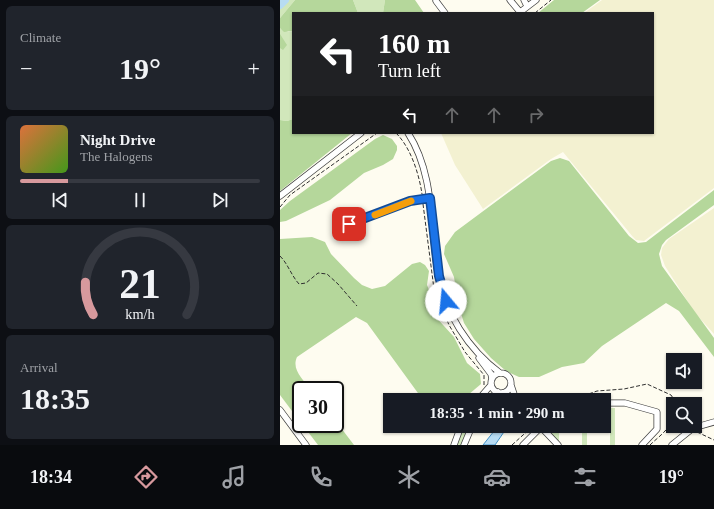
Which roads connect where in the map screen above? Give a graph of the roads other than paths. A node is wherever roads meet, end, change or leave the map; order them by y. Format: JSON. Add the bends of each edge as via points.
{"nodes":[{"id":1,"x":510,"y":0,"type":"edge"},
{"id":2,"x":524,"y":0,"type":"edge"},
{"id":3,"x":536,"y":0,"type":"edge"},
{"id":4,"x":436,"y":1,"type":"edge"},
{"id":5,"x":528,"y":6,"type":"junction"},
{"id":6,"x":444,"y":12,"type":"edge"},
{"id":7,"x":518,"y":12,"type":"edge"},
{"id":8,"x":520,"y":12,"type":"edge"},
{"id":9,"x":359,"y":134,"type":"edge"},
{"id":10,"x":408,"y":134,"type":"edge"},
{"id":11,"x":280,"y":196,"type":"edge"},
{"id":12,"x":430,"y":198,"type":"junction"},
{"id":13,"x":349,"y":224,"type":"dead end"},
{"id":14,"x":475,"y":351,"type":"junction"},
{"id":15,"x":500,"y":373,"type":"junction"},
{"id":16,"x":492,"y":382,"type":"junction"},
{"id":17,"x":512,"y":384,"type":"junction"},
{"id":18,"x":483,"y":393,"type":"edge"},
{"id":19,"x":500,"y":393,"type":"joint"},
{"id":20,"x":512,"y":393,"type":"edge"},
{"id":21,"x":611,"y":403,"type":"edge"},
{"id":22,"x":280,"y":410,"type":"edge"},
{"id":23,"x":714,"y":422,"type":"edge"},
{"id":24,"x":458,"y":433,"type":"edge"},
{"id":25,"x":469,"y":433,"type":"edge"},
{"id":26,"x":534,"y":433,"type":"edge"},
{"id":27,"x":547,"y":433,"type":"edge"},
{"id":28,"x":306,"y":445,"type":"edge"},
{"id":29,"x":454,"y":445,"type":"edge"},
{"id":30,"x":464,"y":445,"type":"edge"},
{"id":31,"x":523,"y":445,"type":"edge"},
{"id":32,"x":558,"y":445,"type":"edge"},
{"id":33,"x":642,"y":445,"type":"edge"},
{"id":34,"x":672,"y":445,"type":"edge"}],
"edges":[{"from":1,"to":7,"type":"street"},
{"from":2,"to":5,"type":"street"},
{"from":3,"to":5,"type":"street"},
{"from":4,"to":6,"type":"street"},
{"from":5,"to":8,"type":"street"},
{"from":9,"to":11,"type":"street"},
{"from":10,"to":12,"type":"street","via":[[418,153]]},
{"from":12,"to":13,"type":"street","via":[[410,201]]},
{"from":12,"to":14,"type":"street","via":[[442,286],[453,317]]},
{"from":14,"to":15,"type":"street"},
{"from":14,"to":16,"type":"street","via":[[491,374]]},
{"from":15,"to":16,"type":"street"},
{"from":15,"to":17,"type":"street","via":[[509,376]]},
{"from":16,"to":18,"type":"street"},
{"from":16,"to":19,"type":"street","via":[[494,390]]},
{"from":17,"to":19,"type":"street","via":[[508,390]]},
{"from":17,"to":20,"type":"street"},
{"from":21,"to":33,"type":"street","via":[[624,403],[657,412],[657,429]]},
{"from":22,"to":28,"type":"street"},
{"from":23,"to":34,"type":"street","via":[[693,428]]},
{"from":24,"to":29,"type":"street"},
{"from":25,"to":30,"type":"street"},
{"from":26,"to":31,"type":"street"},
{"from":27,"to":32,"type":"street"}]}
